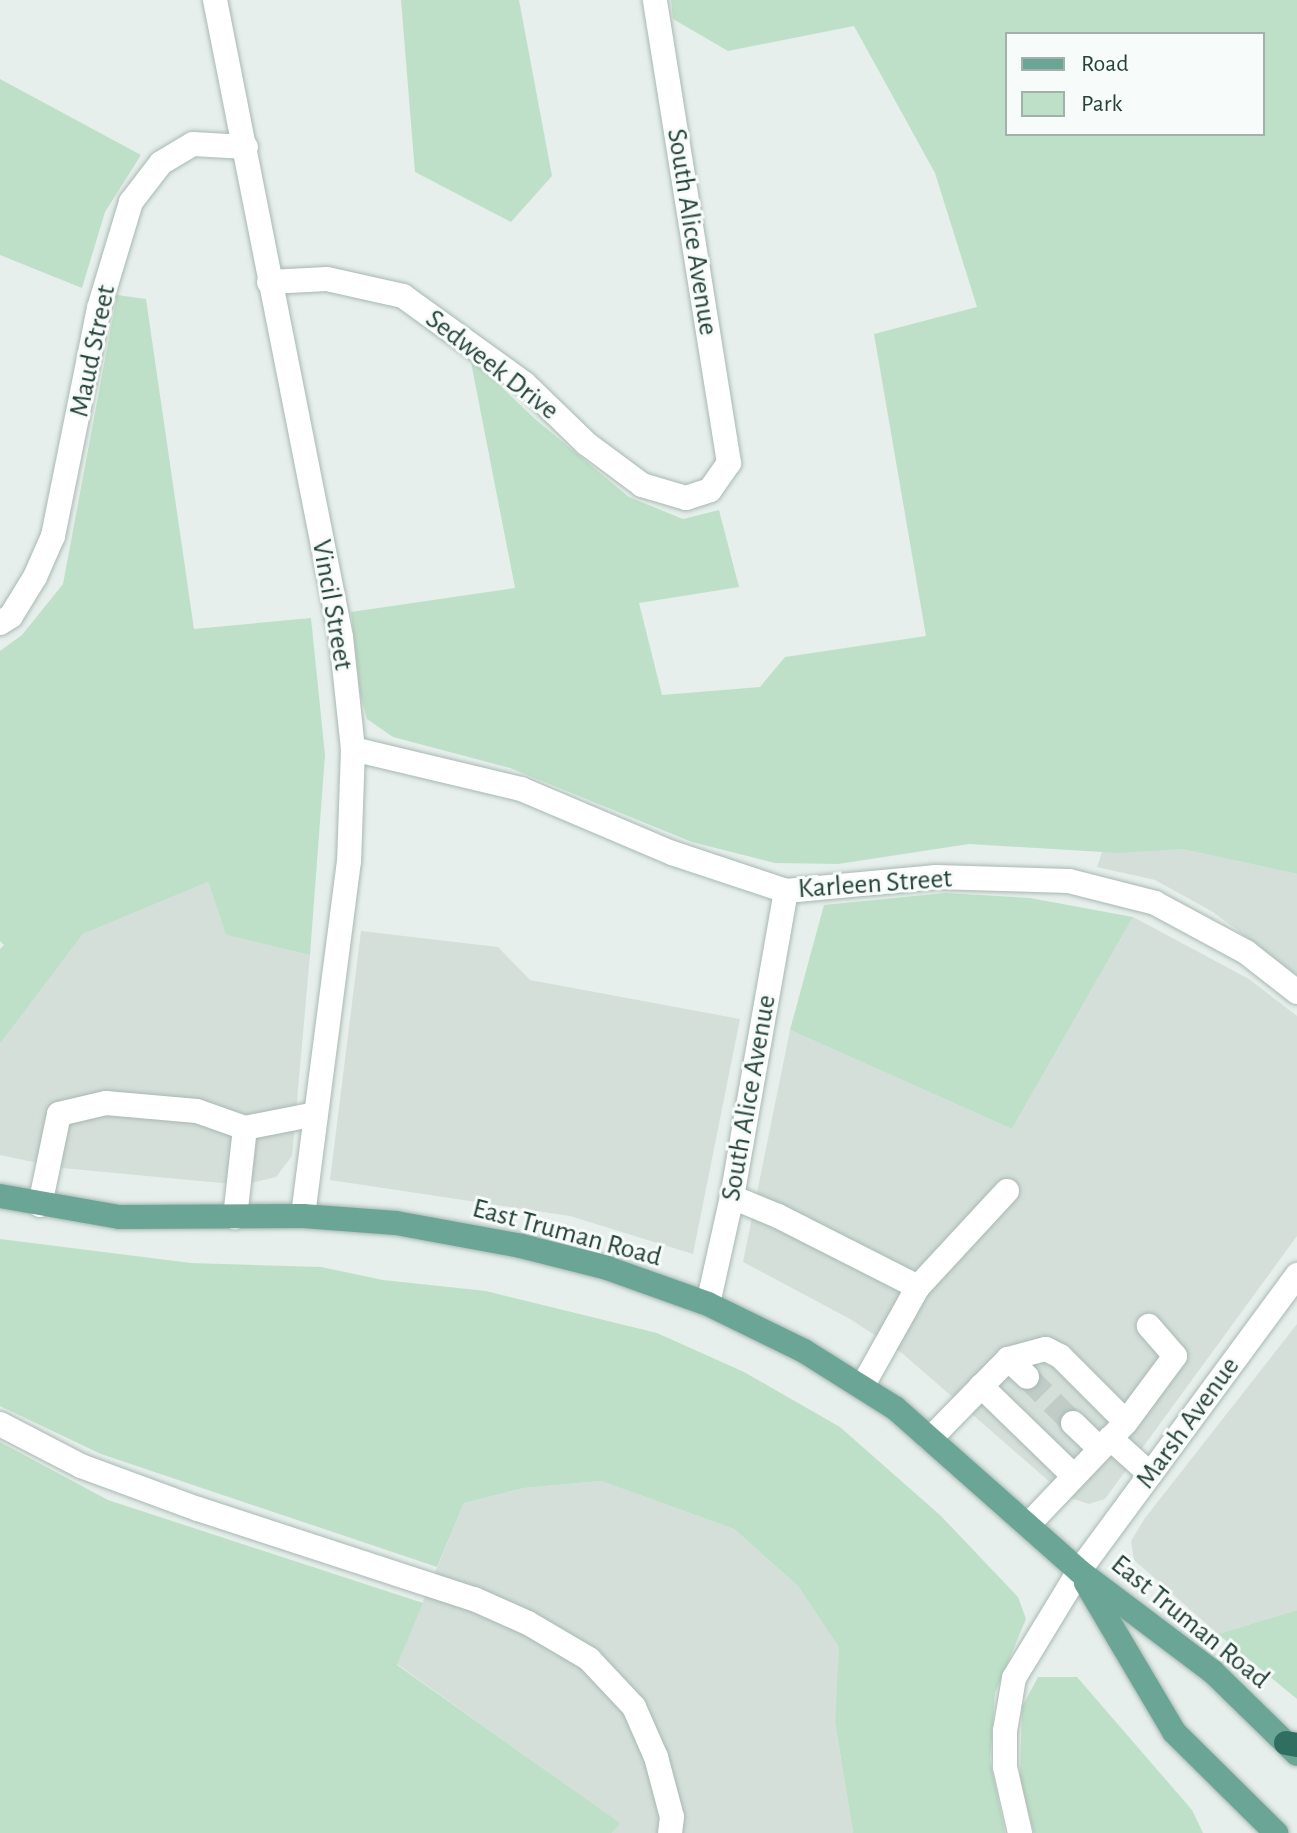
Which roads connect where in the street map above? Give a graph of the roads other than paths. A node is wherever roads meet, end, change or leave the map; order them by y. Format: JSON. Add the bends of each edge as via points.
{"nodes":[{"id":1,"x":215,"y":0,"type":"edge"},
{"id":2,"x":655,"y":0,"type":"edge"},
{"id":3,"x":246,"y":147,"type":"junction"},
{"id":4,"x":269,"y":282,"type":"junction"},
{"id":5,"x":729,"y":463,"type":"joint"},
{"id":6,"x":0,"y":623,"type":"edge"},
{"id":7,"x":353,"y":749,"type":"junction"},
{"id":8,"x":786,"y":891,"type":"junction"},
{"id":9,"x":1297,"y":992,"type":"edge"},
{"id":10,"x":316,"y":1114,"type":"junction"},
{"id":11,"x":245,"y":1128,"type":"junction"},
{"id":12,"x":1007,"y":1191,"type":"dead end"},
{"id":13,"x":0,"y":1196,"type":"edge"},
{"id":14,"x":732,"y":1197,"type":"junction"},
{"id":15,"x":40,"y":1205,"type":"junction"},
{"id":16,"x":303,"y":1216,"type":"junction"},
{"id":17,"x":235,"y":1217,"type":"junction"},
{"id":18,"x":1297,"y":1275,"type":"edge"},
{"id":19,"x":918,"y":1287,"type":"junction"},
{"id":20,"x":708,"y":1304,"type":"junction"},
{"id":21,"x":1149,"y":1326,"type":"dead end"},
{"id":22,"x":1008,"y":1359,"type":"junction"},
{"id":23,"x":1027,"y":1377,"type":"tunnel mouth"},
{"id":24,"x":981,"y":1386,"type":"junction"},
{"id":25,"x":862,"y":1387,"type":"junction"},
{"id":26,"x":1073,"y":1423,"type":"tunnel mouth"},
{"id":27,"x":0,"y":1424,"type":"edge"},
{"id":28,"x":1112,"y":1436,"type":"junction"},
{"id":29,"x":930,"y":1439,"type":"junction"},
{"id":30,"x":1150,"y":1474,"type":"junction"},
{"id":31,"x":1074,"y":1476,"type":"junction"},
{"id":32,"x":1028,"y":1525,"type":"junction"},
{"id":33,"x":1079,"y":1571,"type":"junction"},
{"id":34,"x":1293,"y":1747,"type":"edge"},
{"id":35,"x":670,"y":1833,"type":"edge"},
{"id":36,"x":1020,"y":1833,"type":"edge"},
{"id":37,"x":1276,"y":1833,"type":"edge"}],
"edges":[{"from":1,"to":3,"type":"street","name":"Vincil Street"},
{"from":2,"to":5,"type":"street","name":"South Alice Avenue"},
{"from":3,"to":4,"type":"street","name":"Vincil Street"},
{"from":3,"to":6,"type":"street","name":"Maud Street","via":[[193,144],[161,163],[131,202],[99,308],[53,536],[35,577],[11,616]]},
{"from":4,"to":5,"type":"street","name":"Sedweek Drive","via":[[327,279],[403,296],[525,384],[587,444],[642,485],[686,498],[710,490]]},
{"from":4,"to":7,"type":"street","name":"Vincil Street","via":[[341,637]]},
{"from":7,"to":8,"type":"street","name":"Karleen Street","via":[[521,789],[672,853]]},
{"from":7,"to":10,"type":"street","name":"Vincil Street","via":[[349,861]]},
{"from":8,"to":9,"type":"street","name":"Karleen Street","via":[[936,877],[1069,881],[1155,903],[1246,952]]},
{"from":8,"to":14,"type":"street","name":"South Alice Avenue"},
{"from":10,"to":11,"type":"street"},
{"from":10,"to":16,"type":"street","name":"Vincil Street"},
{"from":11,"to":15,"type":"street","via":[[197,1111],[106,1103],[59,1114]]},
{"from":11,"to":17,"type":"street"},
{"from":12,"to":19,"type":"street"},
{"from":13,"to":15,"type":"main road","name":"East Truman Road"},
{"from":14,"to":19,"type":"street"},
{"from":14,"to":20,"type":"street","name":"South Alice Avenue"},
{"from":15,"to":17,"type":"main road","name":"East Truman Road","via":[[119,1217]]},
{"from":16,"to":17,"type":"main road","name":"East Truman Road"},
{"from":16,"to":20,"type":"main road","name":"East Truman Road","via":[[396,1223],[521,1246],[607,1268]]},
{"from":18,"to":30,"type":"street","name":"Marsh Avenue"},
{"from":19,"to":25,"type":"street"},
{"from":20,"to":25,"type":"main road","name":"East Truman Road","via":[[804,1351]]},
{"from":21,"to":28,"type":"street","via":[[1175,1356]]},
{"from":22,"to":23,"type":"street"},
{"from":22,"to":24,"type":"street"},
{"from":22,"to":28,"type":"street","via":[[1046,1349],[1060,1356]]},
{"from":24,"to":29,"type":"street"},
{"from":24,"to":31,"type":"street"},
{"from":25,"to":29,"type":"main road","name":"East Truman Road"},
{"from":26,"to":28,"type":"street"},
{"from":27,"to":35,"type":"street","via":[[81,1466],[474,1599],[589,1659],[634,1707],[656,1757],[672,1817]]},
{"from":28,"to":30,"type":"street"},
{"from":28,"to":31,"type":"street"},
{"from":29,"to":32,"type":"main road","name":"East Truman Road"},
{"from":30,"to":33,"type":"street","name":"Marsh Avenue"},
{"from":31,"to":32,"type":"street"},
{"from":32,"to":33,"type":"main road","name":"East Truman Road"},
{"from":33,"to":34,"type":"main road","name":"East Truman Road","via":[[1213,1672]]},
{"from":33,"to":36,"type":"street","name":"Marsh Avenue","via":[[1014,1678],[1005,1767]]},
{"from":33,"to":37,"type":"main road","name":"East Truman Road","via":[[1174,1732]]}]}
